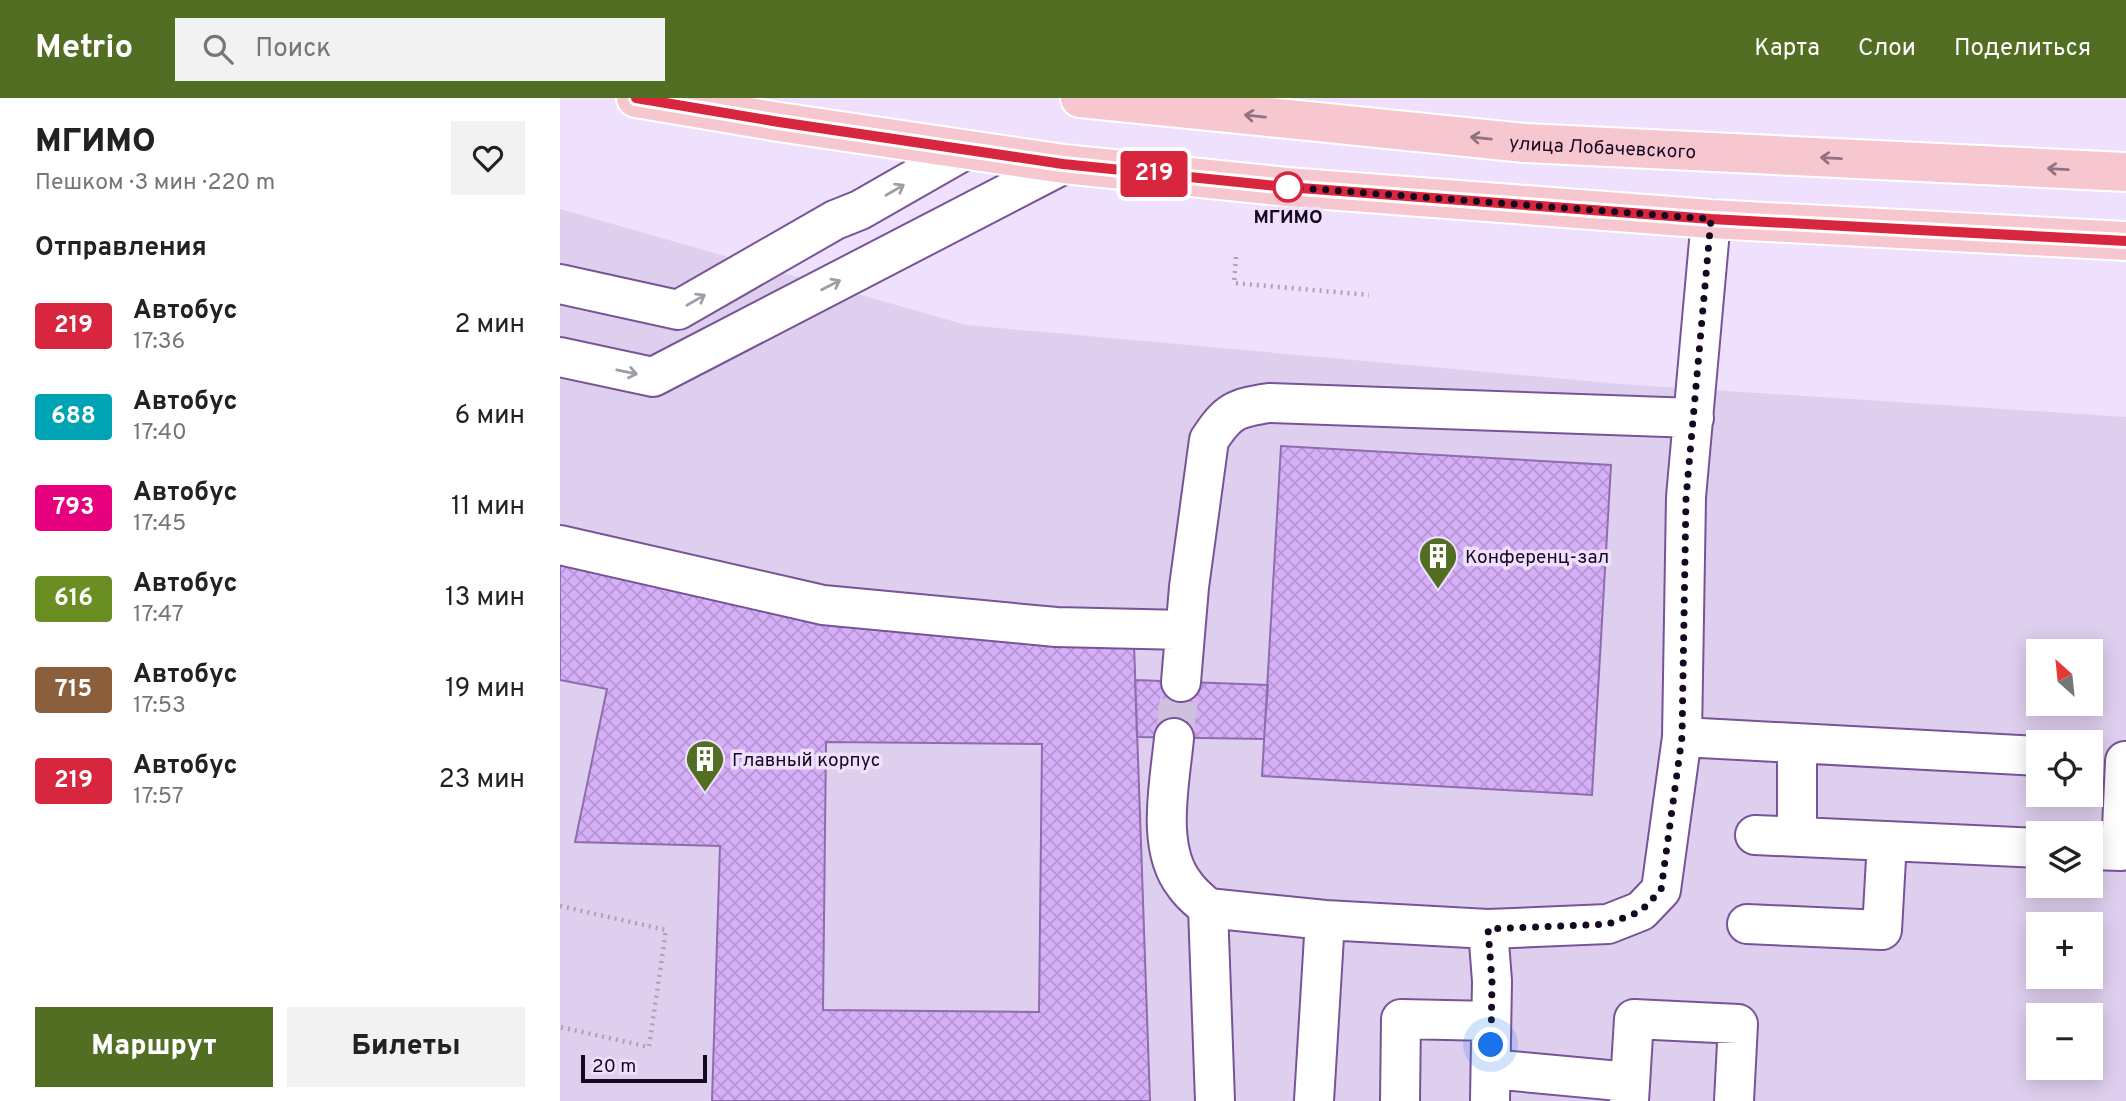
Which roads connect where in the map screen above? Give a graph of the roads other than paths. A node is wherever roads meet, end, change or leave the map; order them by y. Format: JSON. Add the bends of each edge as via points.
{"nodes":[{"id":1,"x":636,"y":98,"type":"edge"},
{"id":2,"x":1080,"y":98,"type":"edge"},
{"id":3,"x":965,"y":150,"type":"junction"},
{"id":4,"x":1063,"y":164,"type":"junction"},
{"id":5,"x":2126,"y":172,"type":"edge"},
{"id":6,"x":1711,"y":219,"type":"junction"},
{"id":7,"x":2126,"y":241,"type":"edge"},
{"id":8,"x":560,"y":284,"type":"edge"},
{"id":9,"x":560,"y":357,"type":"edge"},
{"id":10,"x":1694,"y":418,"type":"junction"},
{"id":11,"x":560,"y":545,"type":"edge"},
{"id":12,"x":1185,"y":630,"type":"junction"},
{"id":13,"x":1181,"y":682,"type":"tunnel mouth"},
{"id":14,"x":1682,"y":737,"type":"junction"},
{"id":15,"x":1174,"y":738,"type":"tunnel mouth"},
{"id":16,"x":1797,"y":743,"type":"junction"},
{"id":17,"x":2026,"y":755,"type":"edge"},
{"id":18,"x":2114,"y":760,"type":"edge"},
{"id":19,"x":1755,"y":835,"type":"dead end"},
{"id":20,"x":1797,"y":837,"type":"junction"},
{"id":21,"x":1887,"y":841,"type":"junction"},
{"id":22,"x":2026,"y":847,"type":"edge"},
{"id":23,"x":2103,"y":851,"type":"edge"},
{"id":24,"x":1208,"y":908,"type":"junction"},
{"id":25,"x":1325,"y":920,"type":"junction"},
{"id":26,"x":1746,"y":924,"type":"dead end"},
{"id":27,"x":1488,"y":929,"type":"junction"},
{"id":28,"x":1491,"y":1021,"type":"junction"},
{"id":29,"x":1491,"y":1085,"type":"edge"},
{"id":30,"x":1630,"y":1091,"type":"edge"},
{"id":31,"x":1215,"y":1101,"type":"edge"},
{"id":32,"x":1314,"y":1101,"type":"edge"},
{"id":33,"x":1400,"y":1101,"type":"edge"},
{"id":34,"x":1734,"y":1101,"type":"edge"}],
"edges":[{"from":1,"to":3,"type":"main road"},
{"from":5,"to":2,"type":"main road","name":"улица Лобачевского","one_way":true,"via":[[1525,143]]},
{"from":3,"to":4,"type":"main road"},
{"from":8,"to":3,"type":"lane","one_way":true,"via":[[678,310]]},
{"from":4,"to":6,"type":"main road","via":[[1287,187]]},
{"from":9,"to":4,"type":"lane","one_way":true,"via":[[653,377]]},
{"from":6,"to":7,"type":"main road"},
{"from":6,"to":10,"type":"lane"},
{"from":10,"to":12,"type":"lane","via":[[1269,403],[1242,407],[1222,420],[1209,440]]},
{"from":10,"to":14,"type":"lane","via":[[1686,498]]},
{"from":11,"to":12,"type":"lane","via":[[823,606],[1056,627]]},
{"from":12,"to":13,"type":"lane"},
{"from":14,"to":16,"type":"lane"},
{"from":14,"to":27,"type":"lane","via":[[1661,890],[1641,911],[1608,924]]},
{"from":15,"to":24,"type":"lane","via":[[1166,831],[1170,854],[1183,884]]},
{"from":16,"to":17,"type":"lane"},
{"from":16,"to":20,"type":"lane"},
{"from":18,"to":23,"type":"lane","via":[[2121,852]]},
{"from":19,"to":20,"type":"lane"},
{"from":20,"to":21,"type":"lane"},
{"from":21,"to":22,"type":"lane"},
{"from":21,"to":26,"type":"lane","via":[[1882,930]]},
{"from":24,"to":25,"type":"lane"},
{"from":24,"to":31,"type":"lane"},
{"from":25,"to":27,"type":"lane"},
{"from":25,"to":32,"type":"lane"},
{"from":27,"to":28,"type":"lane"},
{"from":28,"to":29,"type":"lane"},
{"from":28,"to":33,"type":"lane","via":[[1401,1019]]},
{"from":29,"to":30,"type":"lane"},
{"from":30,"to":34,"type":"lane","via":[[1634,1019],[1738,1024]]}]}
